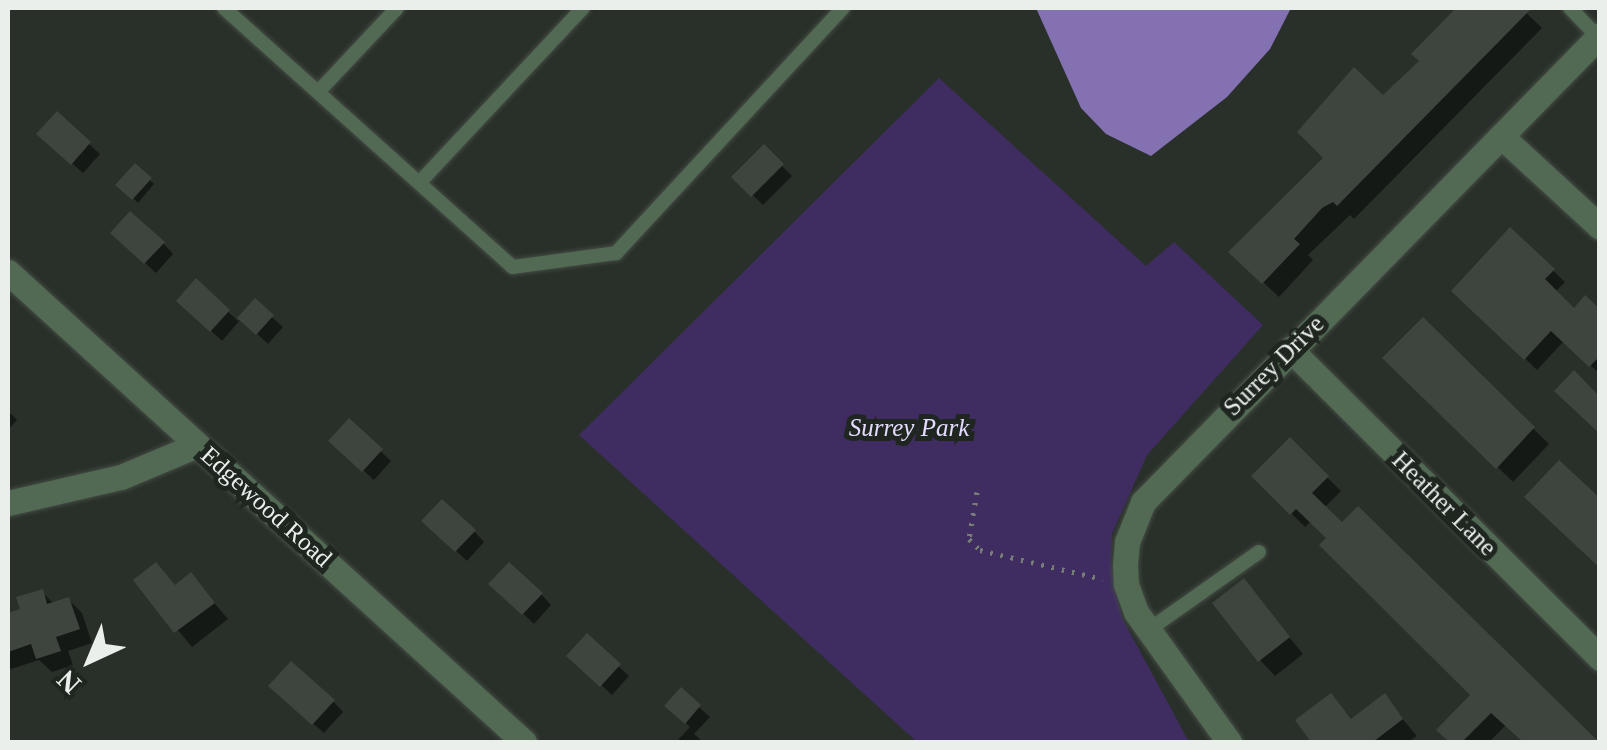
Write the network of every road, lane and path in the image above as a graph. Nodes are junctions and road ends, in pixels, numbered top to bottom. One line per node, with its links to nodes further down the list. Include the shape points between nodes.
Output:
1 (224, 8): 7 (lane)
2 (396, 8): 7 (lane)
3 (582, 8): 9 (lane)
4 (843, 8): 9 (lane, via 616,254 513,267)
5 (1570, 8): 6 (lane)
6 (1599, 36): 8 (street, Surrey Drive)
7 (320, 90): 9 (lane)
8 (1501, 136): 10 (street); 12 (street, Surrey Drive)
9 (420, 182)
10 (1600, 227)
11 (8, 272): 13 (street, Edgewood Road)
12 (1290, 350): 17 (street, Surrey Drive, via 1143,502 1127,542); 19 (street, Heather Lane)
13 (197, 445): 15 (street, via 121,477); 20 (street, Edgewood Road)
14 (978, 492): 17 (path, via 970,539 980,550)
15 (8, 503)
16 (1259, 552): 18 (lane)
17 (1126, 584): 18 (street, Surrey Drive)
18 (1147, 631): 21 (street, Surrey Drive)
19 (1600, 658)
20 (524, 742)
21 (1228, 742)

